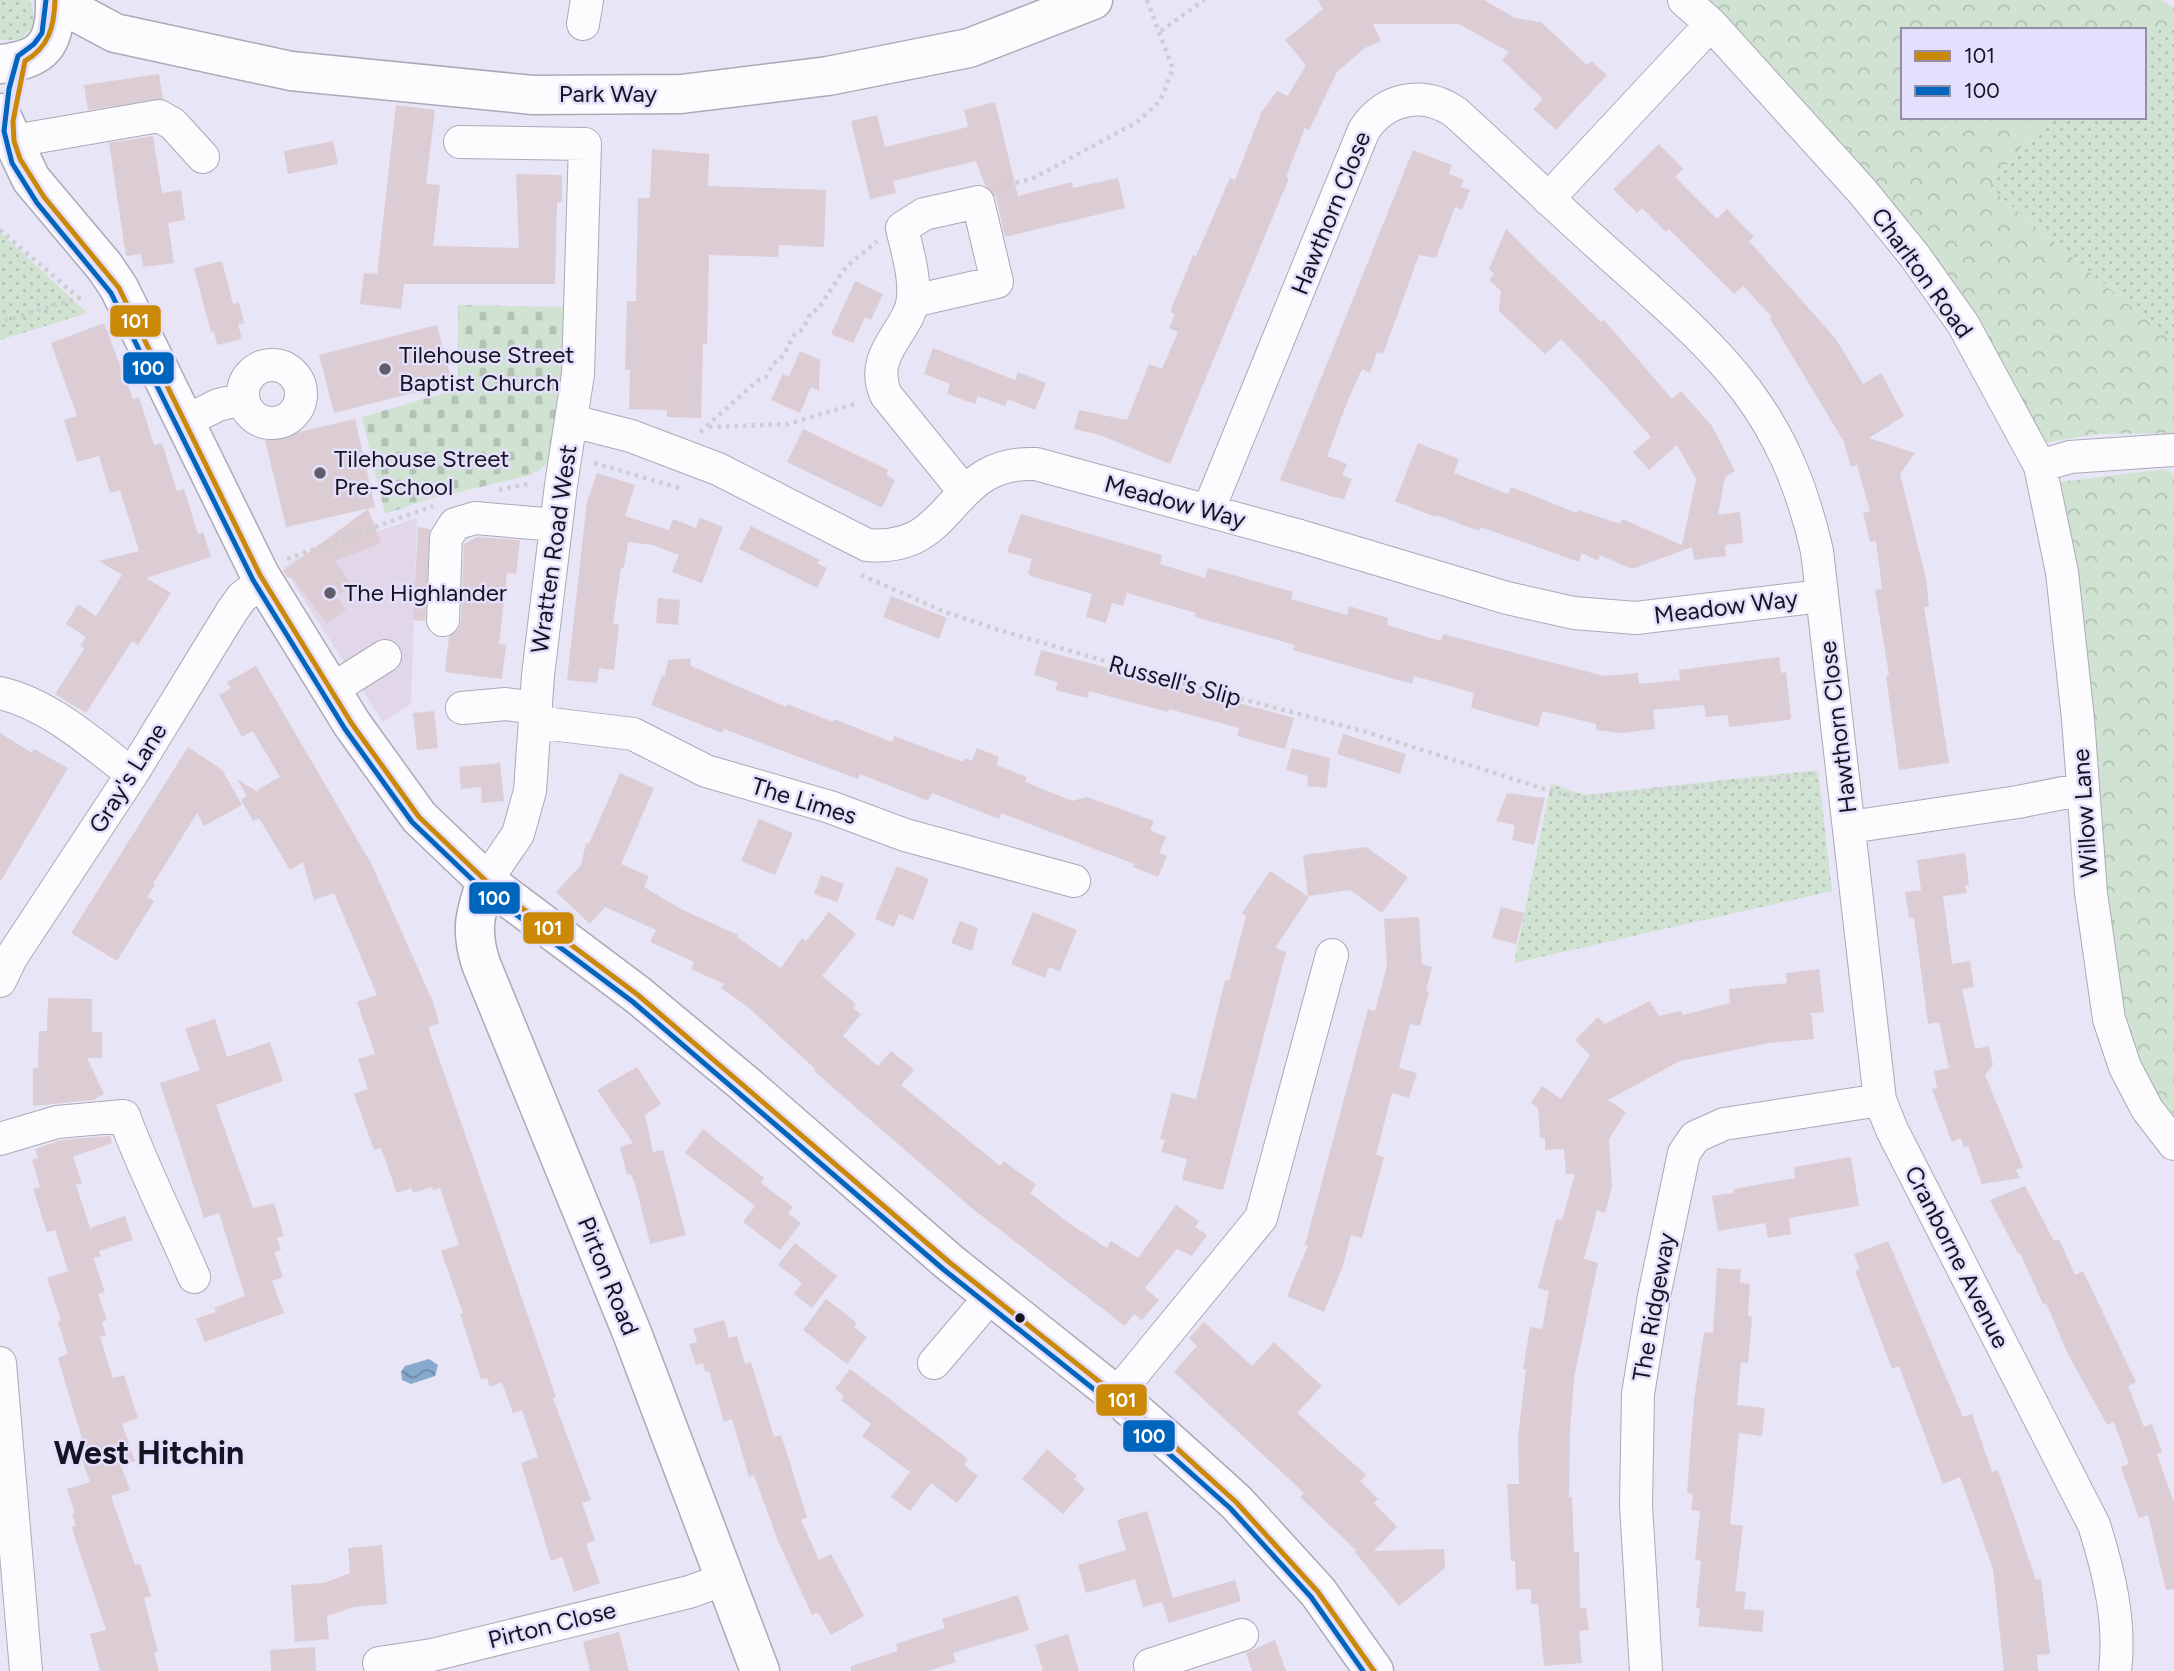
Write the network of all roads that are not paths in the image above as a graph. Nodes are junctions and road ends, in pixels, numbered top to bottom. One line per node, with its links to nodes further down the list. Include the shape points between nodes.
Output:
1 (1093, 0): 5 (main road, Park Way, via 969,48 828,76 681,94 533,95 291,71)
2 (1684, 0): 4 (street, Charlton Road)
3 (55, 1): 5 (main road, Park Way); 6 (main road, via 52,35)
4 (1711, 23): 10 (street); 16 (street, Charlton Road, via 1914,256 1963,324)
5 (115, 33): 6 (main road, Park Way)
6 (23, 58): 7 (main road)
7 (7, 127): 9 (street, via 159,116 173,124); 13 (main road, via 20,160 42,195 119,288)
8 (460, 142): 14 (street, Wratten Road West, via 585,144 578,374)
9 (203, 157)
10 (1548, 199): 18 (street, Hawthorn Close, via 1444,104 1409,100 1377,113 1364,130); 21 (street, Hawthorn Close, via 1689,325 1738,376 1761,408 1782,445 1809,516)
11 (926, 298): 11 (street, via 996,282 978,202 911,222); 17 (street, via 882,364 881,384)
12 (242, 399): 13 (street)
13 (186, 421): 20 (main road)
14 (572, 421): 17 (street, Meadow Way, via 631,436 718,469 867,545 893,545 917,538 943,517); 19 (street, Wratten Road West)
15 (2174, 450): 16 (street, via 2070,457)
16 (2040, 466): 29 (street, Willow Lane, via 2062,572)
17 (963, 490): 18 (street, Meadow Way, via 998,469 1036,464)
18 (1208, 511): 21 (street, Meadow Way, via 1507,598 1574,613 1636,618)
19 (556, 525): 22 (street, via 475,518 455,524 446,538); 27 (street, Wratten Road West)
20 (262, 578): 24 (main road); 28 (street, Gray's Lane, via 232,611)
21 (1822, 596): 30 (street, Hawthorn Close)
22 (443, 620)
23 (385, 656): 24 (street)
24 (331, 690): 31 (main road, via 419,817)
25 (0, 693): 28 (street, via 30,703)
26 (462, 708): 27 (street, The Limes, via 506,704)
27 (536, 715): 31 (street, Wratten Road West, via 528,805 518,834); 32 (street, The Limes, via 633,734 706,771 830,807 905,835)
28 (132, 774): 34 (street, Gray's Lane)
29 (2083, 789): 30 (street, Hawthorn Close); 37 (street, Willow Lane, via 2091,893 2109,1019 2125,1068 2147,1109)
30 (1850, 827): 35 (street, Cranborne Avenue)
31 (486, 881): 39 (main road, via 659,1013); 43 (main road, Pirton Road, via 474,919 481,964 632,1333)
32 (1074, 881)
33 (1332, 956): 42 (street, via 1261,1218)
34 (0, 981)
35 (1880, 1100): 50 (street, The Ridgeway, via 1724,1124 1695,1137 1684,1153 1638,1394 1636,1505); 51 (street, Cranborne Avenue, via 2094,1525 2111,1588)
36 (0, 1139): 38 (street, via 57,1122 124,1116)
37 (2174, 1144)
38 (194, 1277)
39 (990, 1296): 41 (street); 42 (main road)
40 (0, 1363): 47 (street)
41 (934, 1363)
42 (1116, 1395): 49 (main road, via 1236,1502 1318,1592)
43 (723, 1580): 45 (street, Pirton Close, via 444,1652); 48 (main road, Pirton Road)
44 (1242, 1635): 46 (street)
45 (379, 1663)
46 (1151, 1668)
47 (26, 1671)
48 (760, 1671)
49 (1374, 1671)
50 (1646, 1671)
51 (2115, 1671)

